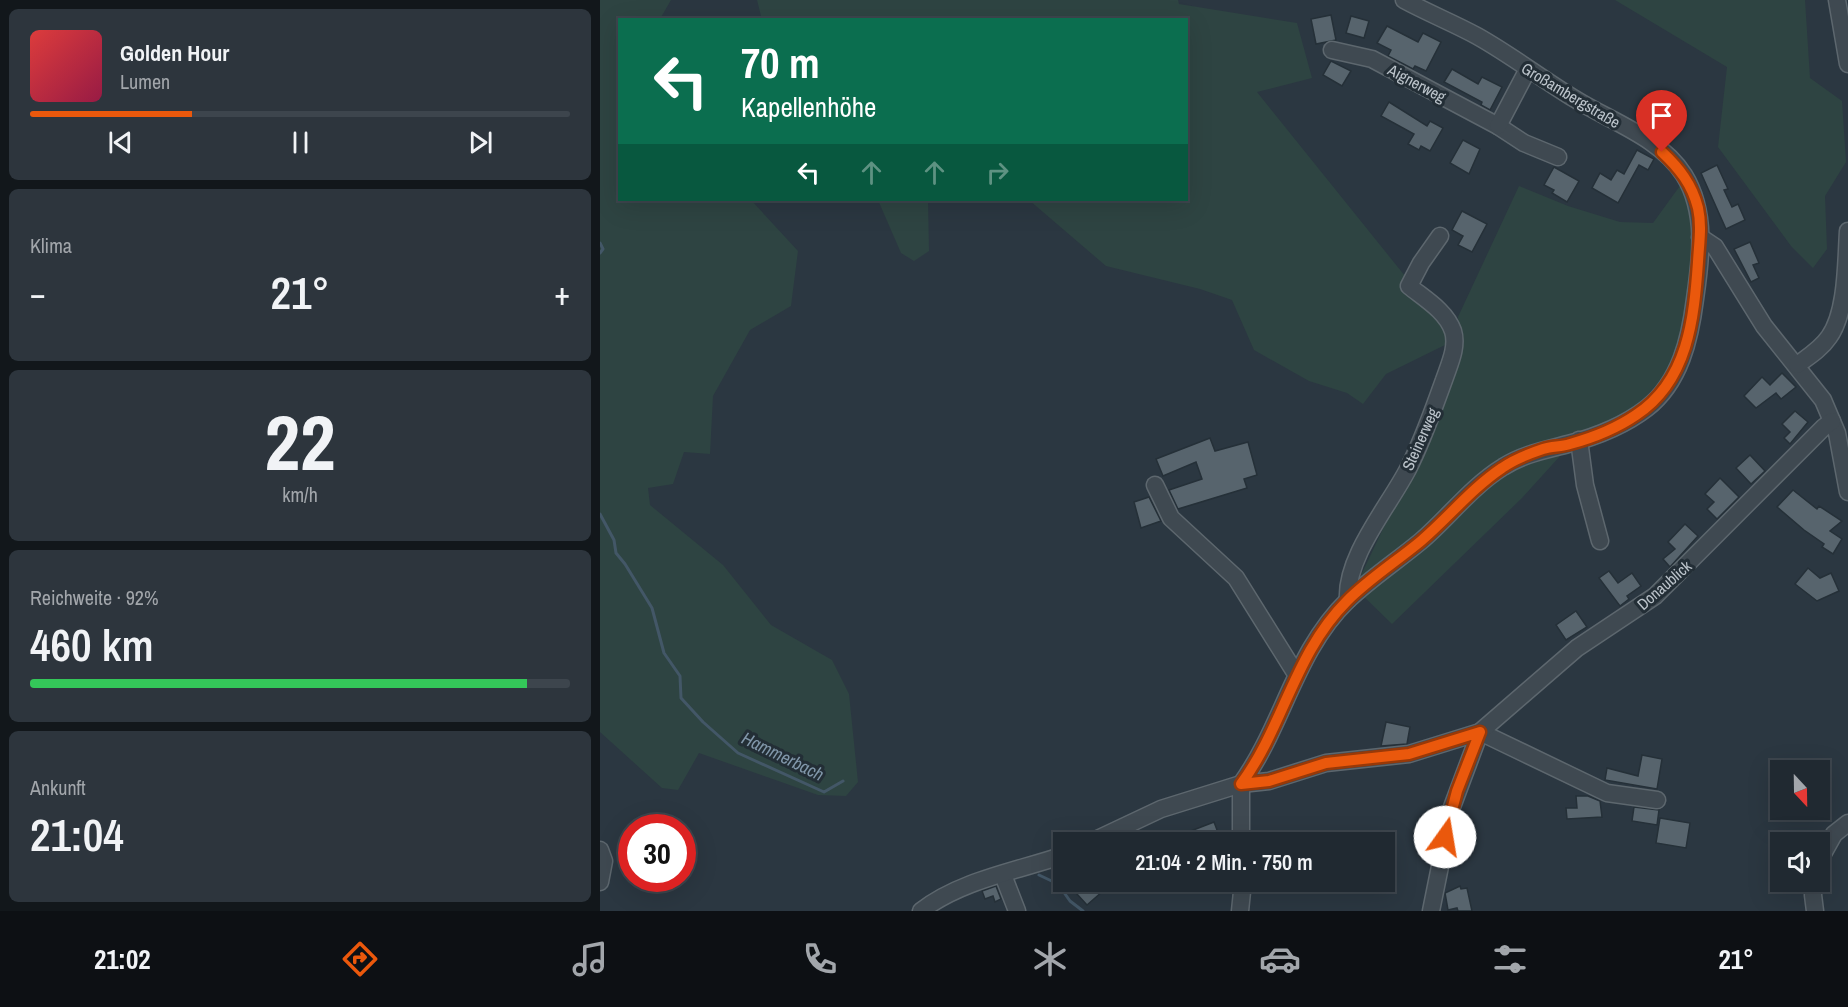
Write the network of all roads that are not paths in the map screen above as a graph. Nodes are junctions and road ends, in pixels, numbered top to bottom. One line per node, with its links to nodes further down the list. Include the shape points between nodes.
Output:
1 (1404, 0): 5 (street, Großambergstraße, via 1476,36)
2 (1837, 0): 4 (street)
3 (1332, 50): 6 (street, Aignerweg, via 1372,59)
4 (1848, 64)
5 (1528, 69): 6 (street); 10 (street, Großambergstraße, via 1641,137 1678,167 1697,205)
6 (1498, 126): 7 (street, Aignerweg, via 1524,143)
7 (1558, 157)
8 (1848, 231): 11 (street, via 1836,325 1828,340)
9 (1440, 236): 17 (street, Steinerweg, via 1409,286 1447,319 1454,334 1453,351 1417,449 1356,562 1347,590)
10 (1700, 237): 11 (street, via 1714,247 1764,326); 13 (street, Großambergstraße, via 1689,334 1674,374 1650,406 1603,432)
11 (1797, 366): 12 (street, via 1823,400)
12 (1832, 421): 15 (street); 19 (street, Donaublick, via 1655,596 1578,648)
13 (1579, 440): 16 (street, via 1585,485); 17 (street, Großambergstraße, via 1542,449 1503,467)
14 (1155, 485): 18 (street, via 1171,518 1236,578)
15 (1848, 492)
16 (1600, 541)
17 (1348, 600): 18 (street, Großambergstraße, via 1317,636)
18 (1296, 674): 20 (street, Großambergstraße, via 1269,736)
19 (1480, 732): 20 (street, via 1409,754 1326,763 1269,781); 21 (street, via 1607,793); 35 (street, via 1452,807)
20 (1241, 784): 23 (street, via 1161,809); 24 (street)
21 (1658, 800)
22 (1848, 823): 25 (street)
23 (1112, 832)
24 (1241, 832)
25 (1830, 841)
26 (600, 850): 29 (street, via 604,861)
27 (1053, 859): 28 (street)
28 (1003, 875): 32 (street, via 946,895); 33 (street)
29 (600, 882)
30 (1242, 892): 34 (street)
31 (1813, 892): 36 (street)
32 (921, 911)
33 (1017, 911)
34 (1240, 911)
35 (1431, 911)
36 (1815, 911)

